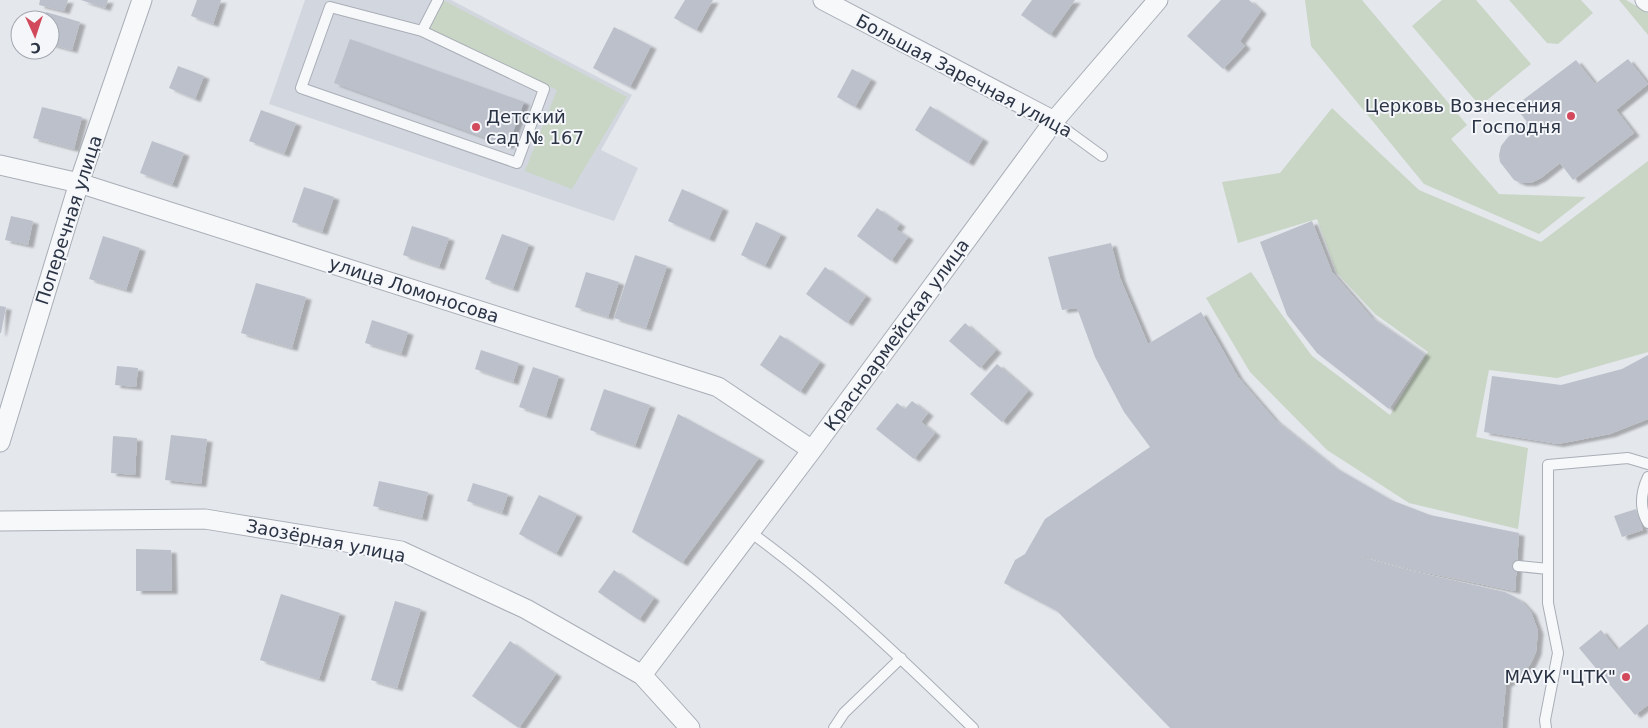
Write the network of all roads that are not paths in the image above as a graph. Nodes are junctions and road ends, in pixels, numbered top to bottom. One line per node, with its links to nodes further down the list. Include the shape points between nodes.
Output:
1 (142, 0): 9 (street, Поперечная улица)
2 (438, 0): 5 (lane)
3 (823, 0): 6 (street, Большая Заречная улица)
4 (1158, 0): 6 (street, Красноармейская улица)
5 (422, 31): 5 (lane, via 330,7 301,88 517,163 544,89)
6 (1054, 121): 7 (lane, Большая Заречная улица); 11 (street, Красноармейская улица)
7 (1102, 156)
8 (0, 166): 9 (street, улица Ломоносова)
9 (79, 183): 10 (street, Поперечная улица); 11 (street, улица Ломоносова, via 718,387)
10 (0, 442)
11 (812, 450): 16 (street, Красноармейская улица)
12 (1648, 464): 18 (lane, via 1628,458 1548,466)
13 (1648, 477): 15 (lane, via 1642,491 1642,506)
14 (0, 521): 20 (street, Заозёрная улица, via 205,519 401,552 526,610)
15 (1648, 522)
16 (750, 532): 19 (lane, via 787,559); 20 (street, Красноармейская улица)
17 (1518, 566): 18 (lane)
18 (1548, 569): 24 (lane, via 1548,603 1558,654)
19 (901, 658): 22 (lane); 23 (lane)
20 (642, 675): 21 (street, Заозёрная улица)
21 (690, 728)
22 (834, 728)
23 (973, 728)
24 (1546, 728)

